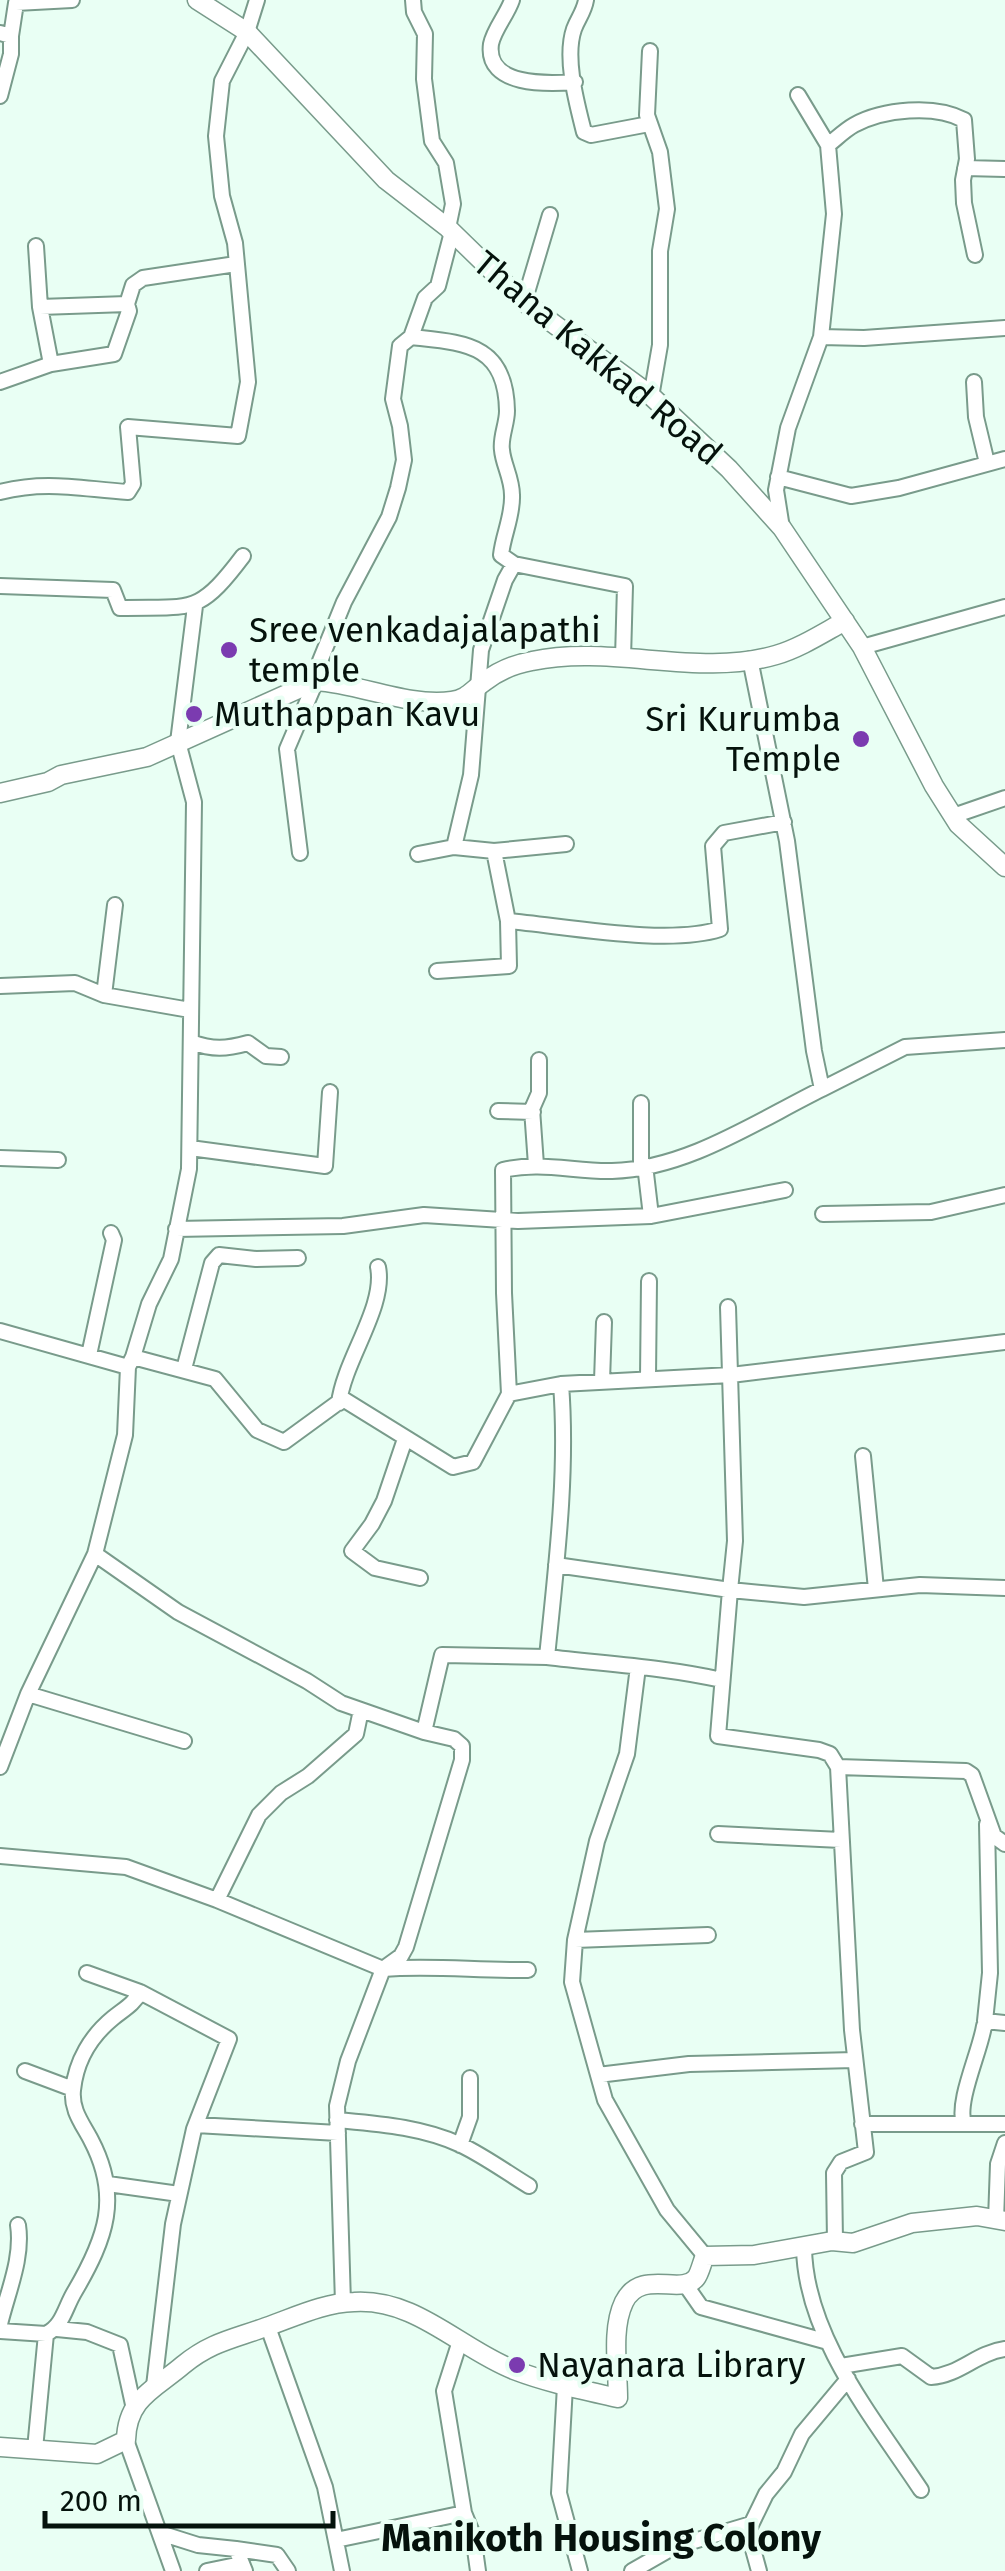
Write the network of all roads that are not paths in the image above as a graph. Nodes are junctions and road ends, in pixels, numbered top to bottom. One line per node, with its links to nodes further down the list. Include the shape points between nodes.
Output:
1 (72, 0): 8 (street, via 16,3)
2 (197, 0): 7 (main road, Thana Kakkad Road)
3 (258, 0): 7 (street)
4 (413, 0): 18 (street, via 425,34 432,140 446,163 453,204)
5 (512, 0): 10 (street, via 492,44 493,62 520,79)
6 (586, 0): 10 (street, via 573,37)
7 (246, 32): 18 (main road, Thana Kakkad Road, via 386,180); 21 (street, via 222,81 216,136)
8 (6, 35): 12 (street, via 11,54)
9 (650, 51): 13 (street)
10 (575, 82): 13 (street, via 586,134)
11 (798, 95): 14 (street)
12 (0, 96)
13 (649, 124): 31 (street, via 667,209)
14 (828, 144): 15 (street, via 855,124 899,112 950,113 964,120); 27 (street, via 834,214)
15 (965, 168): 16 (street); 20 (street)
16 (1005, 168)
17 (550, 216): 22 (street)
18 (450, 230): 22 (main road, Thana Kakkad Road); 26 (street, via 438,286 425,298)
19 (36, 246): 24 (street)
20 (975, 255)
21 (236, 264): 23 (street, via 144,278); 35 (street, via 248,382 238,436 128,428 128,492 61,484)
22 (520, 298): 31 (main road, Thana Kakkad Road)
23 (127, 304): 24 (street); 28 (street, via 114,354)
24 (40, 307): 28 (street)
25 (1005, 328): 27 (street)
26 (411, 337): 38 (street, via 472,345 499,375 507,397 502,449 512,495 500,555); 46 (street, via 400,346 393,399 404,460 398,488 344,602)
27 (821, 337): 34 (street, via 788,428)
28 (51, 364): 29 (street)
29 (0, 382)
30 (974, 382): 33 (street)
31 (651, 397): 36 (main road, Thana Kakkad Road)
32 (1005, 458): 33 (street)
33 (987, 462): 34 (street, via 852,496)
34 (778, 478): 36 (street)
35 (0, 492)
36 (782, 528): 42 (main road, Thana Kakkad Road)
37 (243, 556): 40 (street)
38 (514, 564): 44 (street, via 624,586); 47 (street, via 481,650)
39 (0, 586): 40 (street, via 114,590 120,608)
40 (195, 606): 48 (street)
41 (1005, 607): 43 (street)
42 (845, 622): 43 (main road, Thana Kakkad Road); 45 (main road, via 794,649)
43 (862, 647): 51 (main road, Thana Kakkad Road)
44 (623, 658): 45 (main road); 47 (main road, via 536,660 508,667)
45 (750, 659): 52 (street)
46 (316, 681): 47 (main road, via 420,700 451,701); 48 (main road); 56 (street, via 287,749)
47 (478, 687): 54 (street, via 471,775)
48 (178, 742): 49 (main road, via 147,758); 64 (street, via 194,802)
49 (0, 793)
50 (1005, 798): 51 (street)
51 (953, 816): 58 (main road, Thana Kakkad Road)
52 (784, 822): 60 (street, via 724,834 713,846 720,929 641,933); 69 (street)
53 (566, 844): 55 (street)
54 (454, 848): 55 (street); 57 (street)
55 (494, 851): 60 (street)
56 (300, 853)
57 (418, 854)
58 (1005, 867)
59 (116, 905): 63 (street)
60 (508, 921): 61 (street, via 509,966)
61 (437, 970)
62 (0, 986): 63 (street, via 75,983)
63 (104, 995): 64 (street)
64 (190, 1010): 66 (street)
65 (1005, 1040): 69 (street, via 905,1046)
66 (191, 1042): 67 (street, via 226,1050 248,1043 266,1056); 74 (street)
67 (282, 1057)
68 (539, 1060): 73 (street)
69 (822, 1089): 78 (street, via 680,1159)
70 (330, 1092): 74 (street, via 325,1166)
71 (641, 1103): 78 (street)
72 (498, 1111): 73 (street)
73 (532, 1112): 77 (street)
74 (190, 1148): 84 (street)
75 (0, 1158): 76 (street)
76 (58, 1160)
77 (536, 1165): 78 (street, via 612,1171); 83 (street, via 504,1170)
78 (643, 1165): 82 (street)
79 (785, 1190): 82 (street)
80 (1005, 1195): 81 (street, via 932,1212)
81 (823, 1214)
82 (651, 1216): 83 (street)
83 (504, 1220): 84 (street, via 424,1216 356,1226); 100 (street)
84 (176, 1229): 94 (street)
85 (111, 1233): 93 (street)
86 (298, 1258): 95 (street, via 219,1255)
87 (378, 1267): 101 (street, via 372,1311)
88 (649, 1280): 97 (street)
89 (728, 1308): 96 (street)
90 (604, 1322): 98 (street)
91 (0, 1330): 93 (street)
92 (1005, 1342): 96 (street)
93 (89, 1354): 94 (street)
94 (131, 1362): 95 (street); 104 (street, via 126,1435)
95 (184, 1369): 101 (street, via 215,1379 256,1430 284,1442)
96 (730, 1375): 97 (street); 109 (street)
97 (648, 1377): 98 (street)
98 (602, 1380): 99 (street)
99 (562, 1384): 100 (street); 105 (street)
100 (510, 1394): 102 (street, via 474,1462 454,1466)
101 (339, 1403): 102 (street, via 343,1399)
102 (404, 1438): 106 (street, via 384,1502 352,1551 375,1568)
103 (863, 1456): 108 (street)
104 (95, 1554): 113 (street); 114 (street, via 178,1612)
105 (556, 1565): 109 (street); 110 (street)
106 (420, 1578)
107 (1005, 1588): 108 (street)
108 (876, 1589): 109 (street, via 804,1597)
109 (730, 1590): 112 (street)
110 (547, 1656): 111 (street); 115 (street, via 442,1654)
111 (638, 1668): 112 (street); 126 (street, via 626,1754)
112 (722, 1680): 117 (street, via 718,1736 819,1750)
113 (28, 1694): 116 (street); 118 (street)
114 (361, 1710): 115 (street); 124 (street, via 356,1734 259,1815)
115 (424, 1732): 127 (street, via 454,1739 462,1760 406,1947)
116 (184, 1741)
117 (838, 1766): 119 (street, via 966,1771); 121 (street)
118 (0, 1768)
119 (986, 1814): 122 (street, via 994,1836); 131 (street, via 986,2021)
120 (718, 1834): 121 (street)
121 (842, 1840): 132 (street)
122 (1005, 1844)
123 (0, 1856): 124 (street, via 126,1867)
124 (217, 1900): 127 (street)
125 (708, 1935): 126 (street)
126 (574, 1940): 134 (street, via 572,1982)
127 (383, 1969): 128 (street); 141 (street, via 348,2061)
128 (528, 1970)
129 (87, 1973): 130 (street)
130 (140, 1992): 136 (street, via 90,2041); 137 (street, via 229,2039)
131 (997, 2022): 139 (street, via 984,2026)
132 (855, 2060): 134 (street, via 689,2064); 138 (street)
133 (24, 2072): 136 (street)
134 (598, 2075): 151 (street, via 605,2100 667,2210)
135 (470, 2078): 143 (street, via 470,2117)
136 (73, 2088): 144 (street, via 74,2108)
137 (196, 2124): 141 (street); 146 (street)
138 (862, 2124): 139 (street); 149 (street, via 866,2152 841,2162 834,2173)
139 (964, 2124): 140 (street)
140 (1005, 2124)
141 (337, 2127): 143 (street, via 395,2126); 153 (street)
142 (1005, 2143): 147 (street, via 998,2164)
143 (460, 2145): 145 (street)
144 (108, 2184): 146 (street); 156 (street, via 102,2232 88,2269)
145 (528, 2186)
146 (179, 2194): 161 (street)
147 (1001, 2220): 149 (main road, via 912,2223 853,2243)
148 (18, 2226): 155 (street, via 21,2255)
149 (835, 2242): 150 (main road)
150 (804, 2246): 151 (main road); 158 (street)
151 (705, 2256): 152 (main road, via 696,2278)
152 (685, 2284): 158 (street, via 701,2306); 162 (main road, via 652,2283 626,2298 618,2329 618,2398)
153 (343, 2303): 154 (main road); 157 (main road, via 414,2312)
154 (268, 2326): 161 (main road, via 201,2349); 171 (street, via 325,2486)
155 (0, 2327): 156 (street)
156 (51, 2331): 163 (street, via 87,2332 120,2345); 166 (street)
157 (460, 2341): 162 (main road, via 514,2370); 168 (street, via 444,2391)
158 (828, 2342): 160 (street)
159 (1005, 2349): 160 (street, via 946,2376 931,2377 902,2356)
160 (844, 2373): 167 (street); 169 (street)
161 (154, 2386): 163 (main road)
162 (564, 2386): 179 (street, via 559,2493)
163 (134, 2408): 164 (main road, via 126,2418)
164 (126, 2440): 166 (main road, via 97,2454); 170 (street)
165 (0, 2447): 166 (main road)
166 (35, 2448)
167 (922, 2490)
168 (464, 2513): 171 (street); 178 (street)
169 (751, 2524): 180 (street, via 674,2547); 181 (street)
170 (160, 2533): 172 (street); 174 (street)
171 (336, 2540): 177 (street)
172 (236, 2549): 173 (street); 176 (street, via 277,2555)
173 (243, 2568): 175 (street)
174 (173, 2571)
175 (207, 2571)
176 (288, 2571)
177 (342, 2571)
178 (478, 2571)
179 (580, 2571)
180 (632, 2571)
181 (759, 2571)

